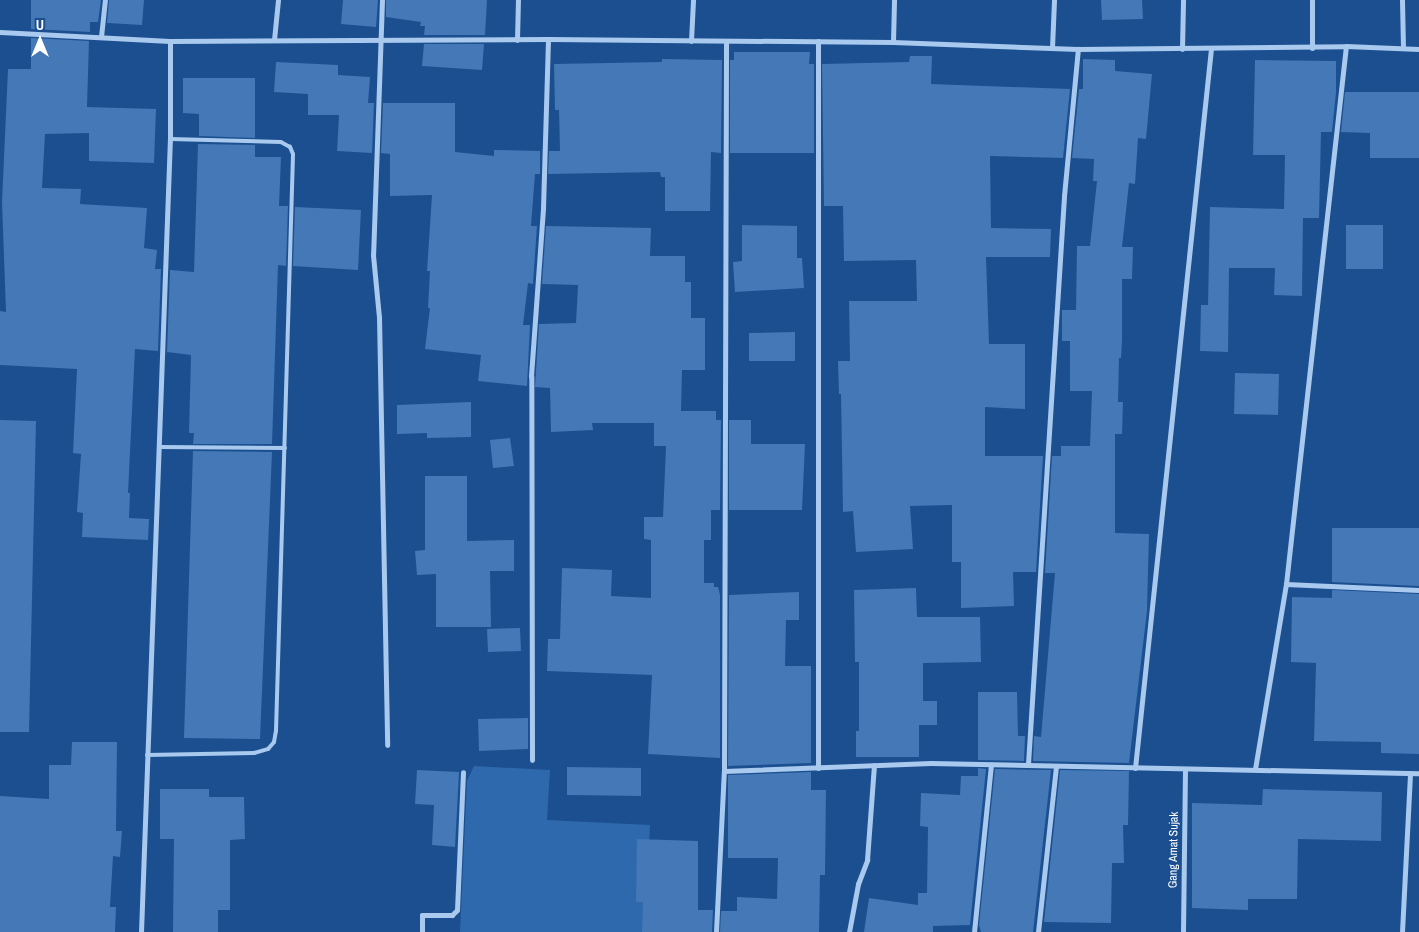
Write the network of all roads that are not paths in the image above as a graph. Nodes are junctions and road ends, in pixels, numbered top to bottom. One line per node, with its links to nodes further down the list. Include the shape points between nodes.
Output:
1 (105, 0): 12 (street)
2 (278, 0): 15 (street)
3 (382, 0): 13 (street)
4 (518, 0): 16 (street)
5 (693, 0): 18 (street)
6 (894, 0): 21 (street)
7 (1054, 0): 23 (street)
8 (1183, 0): 27 (street)
9 (1312, 0): 24 (street)
10 (1402, 0): 25 (street)
11 (0, 32): 12 (street)
12 (101, 37): 17 (street)
13 (381, 39): 15 (street); 16 (street); 35 (street, via 373,255 379,317)
14 (548, 39): 16 (street); 18 (street); 37 (street, via 543,208 531,376)
15 (274, 40): 17 (street)
16 (517, 40)
17 (170, 41): 30 (street)
18 (691, 41): 20 (street)
19 (818, 41): 20 (street); 21 (street); 42 (street)
20 (726, 42): 46 (street)
21 (893, 42): 23 (street)
22 (1346, 46): 24 (street); 25 (street); 33 (street)
23 (1052, 48): 26 (street)
24 (1312, 48): 28 (street)
25 (1403, 48): 29 (street)
26 (1078, 49): 27 (street); 38 (street, via 1064,196)
27 (1182, 49): 28 (street)
28 (1211, 49): 43 (street)
29 (1419, 49)
30 (170, 139): 31 (street); 32 (lane, via 282,142 290,147 293,154)
31 (160, 447): 32 (lane); 36 (street)
32 (285, 448): 36 (lane, via 274,742 268,749 254,753)
33 (1286, 584): 34 (street); 45 (street)
34 (1419, 590)
35 (387, 745)
36 (146, 754): 50 (street)
37 (532, 760)
38 (1028, 764): 39 (street); 41 (street)
39 (991, 765): 40 (street); 54 (street)
40 (874, 766): 42 (street); 53 (street, via 867,860 858,884)
41 (1056, 766): 43 (street); 55 (street)
42 (818, 768): 46 (street)
43 (1134, 768): 44 (street)
44 (1185, 769): 45 (street); 56 (street, Gang Amat Sujak)
45 (1255, 769): 48 (street)
46 (724, 771): 52 (street)
47 (463, 772): 51 (street, via 458,910 452,915 422,915)
48 (1410, 773): 49 (street); 57 (street)
49 (1419, 773)
50 (141, 932)
51 (422, 932)
52 (716, 932)
53 (849, 932)
54 (974, 932)
55 (1038, 932)
56 (1183, 932)
57 (1402, 932)

